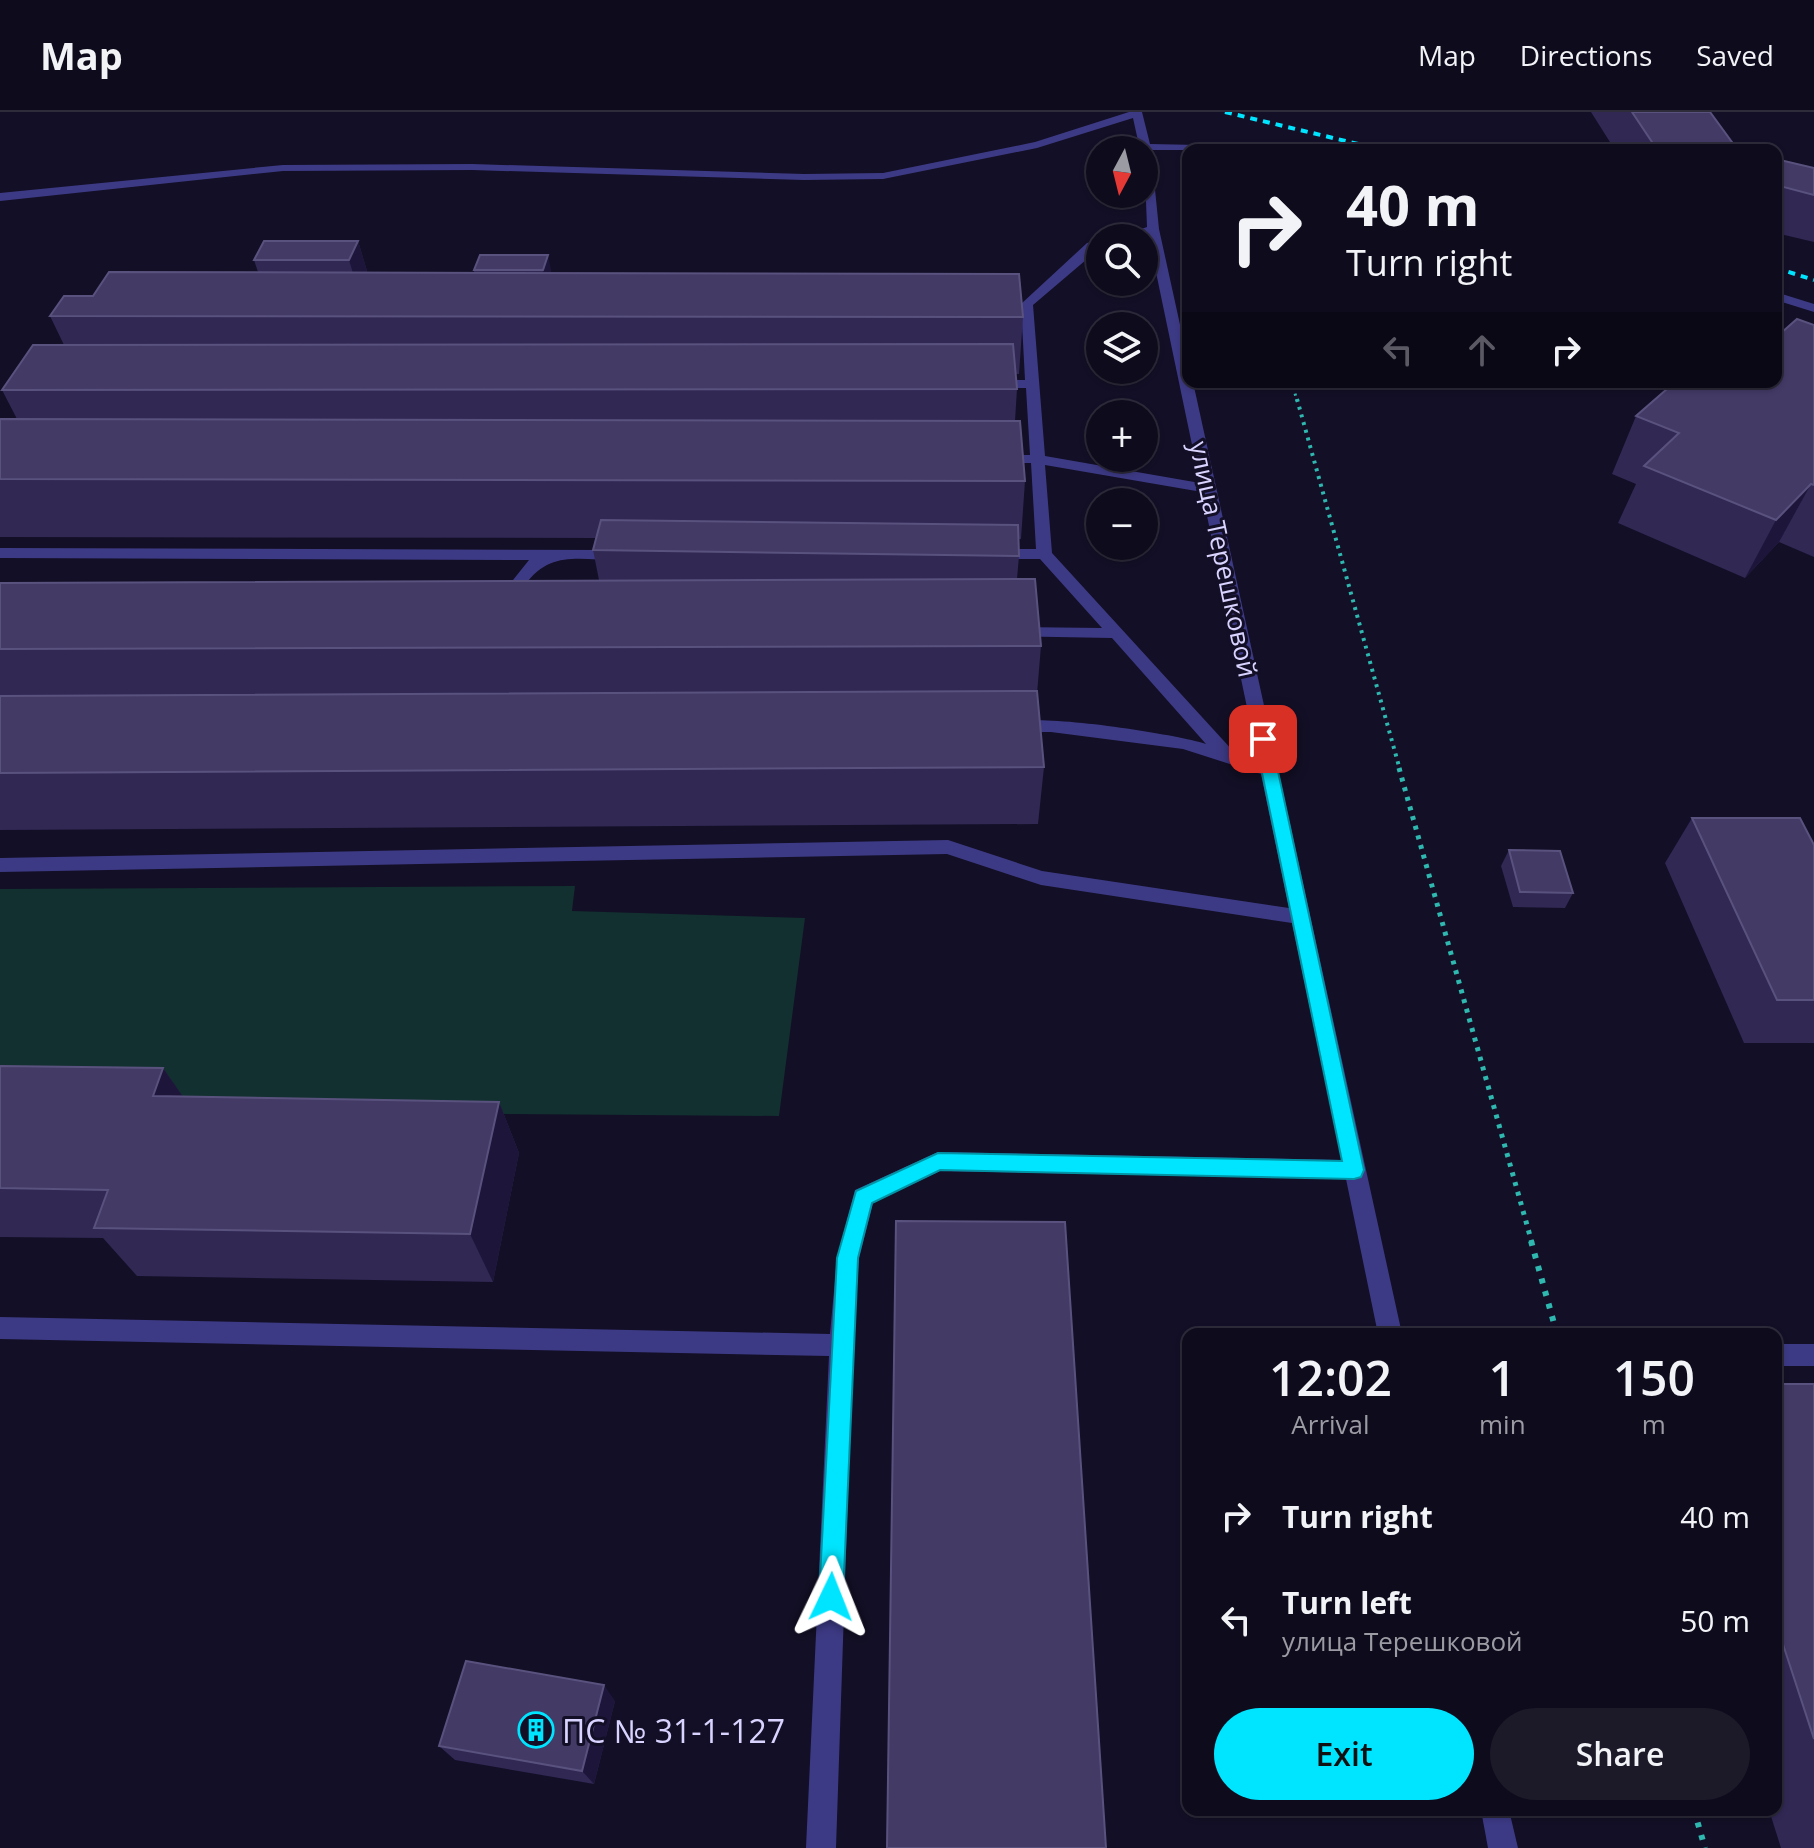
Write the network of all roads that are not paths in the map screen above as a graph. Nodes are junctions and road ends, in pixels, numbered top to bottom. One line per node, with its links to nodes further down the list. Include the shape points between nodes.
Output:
1 (1137, 112): 2 (street, улица Терешковой); 5 (street, via 1037,145 883,176 283,168)
2 (1142, 136)
3 (1158, 147): 4 (street)
4 (1182, 148)
5 (0, 197)
6 (1086, 251): 11 (street, via 1027,304)
7 (1158, 253): 12 (street, улица Терешковой)
8 (1782, 298): 9 (street)
9 (1814, 308)
10 (1012, 315): 11 (street)
11 (1028, 315): 14 (street)
12 (1182, 366)
13 (985, 384): 14 (street)
14 (1033, 384): 17 (street)
15 (1187, 388): 18 (street, улица Терешковой)
16 (990, 459): 17 (street)
17 (1037, 459): 18 (street); 21 (street)
18 (1208, 489): 29 (street, улица Терешковой)
19 (0, 553): 22 (street)
20 (980, 554): 21 (street)
21 (1044, 554): 26 (street)
22 (554, 555): 23 (street); 24 (street, via 532,564 517,585 529,608)
23 (633, 555)
24 (542, 614)
25 (990, 632): 26 (street)
26 (1116, 633): 28 (street)
27 (1003, 726): 28 (street, via 1051,726 1184,743)
28 (1227, 756): 29 (street)
29 (1270, 770): 31 (street, улица Терешковой)
30 (0, 865): 31 (street, via 948,847 1041,878)
31 (1299, 917): 32 (street, улица Терешковой)
32 (1354, 1170): 34 (street, улица Терешковой); 35 (street, via 938,1161 863,1197 848,1258)
33 (0, 1328): 35 (street)
34 (1389, 1328)
35 (841, 1345): 39 (street)
36 (1782, 1355): 37 (street)
37 (1814, 1355)
38 (1496, 1816): 40 (street)
39 (821, 1848)
40 (1503, 1848)

